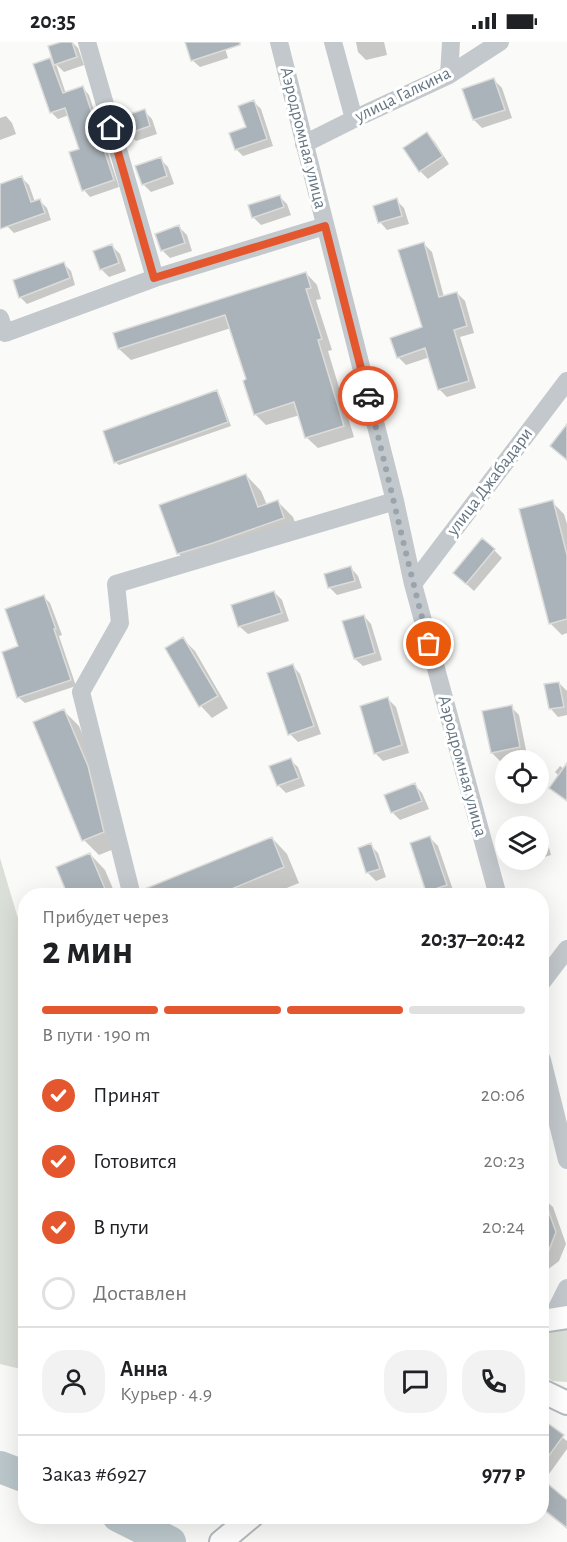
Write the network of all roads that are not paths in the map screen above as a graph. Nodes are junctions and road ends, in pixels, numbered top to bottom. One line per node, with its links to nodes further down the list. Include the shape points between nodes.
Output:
1 (87, 42): 10 (street)
2 (279, 42): 8 (street, Аэродромная улица)
3 (333, 42): 7 (street)
4 (451, 42): 6 (street)
5 (500, 42): 6 (street, улица Галкина)
6 (449, 75): 7 (street, улица Галкина)
7 (354, 118): 8 (street, улица Галкина)
8 (304, 144): 9 (street, Аэродромная улица)
9 (325, 226): 10 (street); 13 (street, Аэродромная улица)
10 (154, 278): 11 (street)
11 (2, 326)
12 (567, 381): 14 (street, улица Джабадари)
13 (395, 501): 14 (street, Аэродромная улица); 15 (street, via 116,584 120,623 81,692)
14 (413, 584): 16 (street, Аэродромная улица)
15 (130, 888)
16 (496, 888)
17 (567, 949): 18 (street)
18 (549, 973)
19 (549, 1088): 20 (street)
20 (567, 1160)
21 (567, 1288): 22 (street)
22 (550, 1320)
23 (242, 1524): 24 (main road)
24 (221, 1542)

